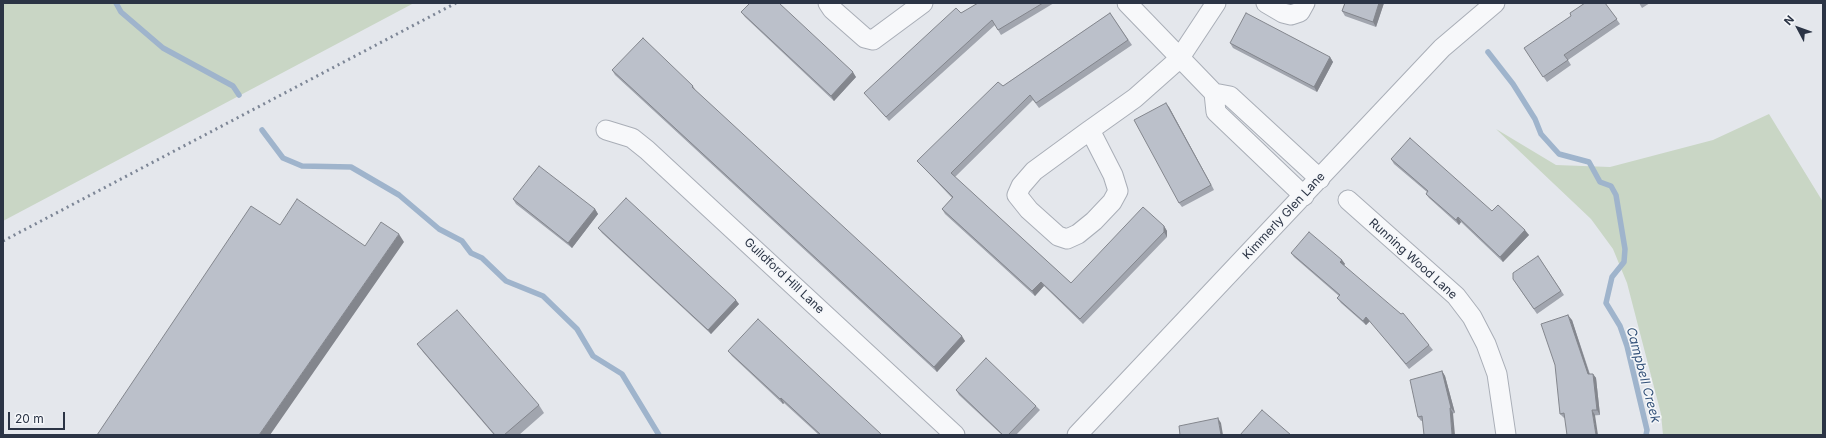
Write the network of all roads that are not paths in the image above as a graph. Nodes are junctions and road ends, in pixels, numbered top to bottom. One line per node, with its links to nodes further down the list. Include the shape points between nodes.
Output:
1 (828, 3): 2 (street, via 832,10 865,38 873,40)
2 (923, 3)
3 (1127, 3): 8 (street)
4 (1216, 3): 8 (street)
5 (1266, 3): 6 (street, via 1291,15 1300,12)
6 (1305, 3)
7 (1495, 3): 12 (street, Kimmerly Glen Lane, via 1442,48)
8 (1179, 59): 9 (street); 11 (street, via 1135,98)
9 (1214, 93): 12 (street, via 1230,96); 13 (street, via 1216,112)
10 (606, 130): 15 (street, Guildford Hill Lane, via 632,138 647,150)
11 (1090, 130): 11 (street, via 1118,191 1112,202 1094,221 1067,239 1058,236 1029,210 1017,195 1021,186 1034,172)
12 (1320, 179): 13 (street, Kimmerly Glen Lane)
13 (1304, 196): 16 (street, Kimmerly Glen Lane)
14 (1348, 200): 17 (street, Running Wood Lane, via 1456,296 1472,317 1497,374)
15 (955, 435)
16 (1077, 435)
17 (1506, 435)

